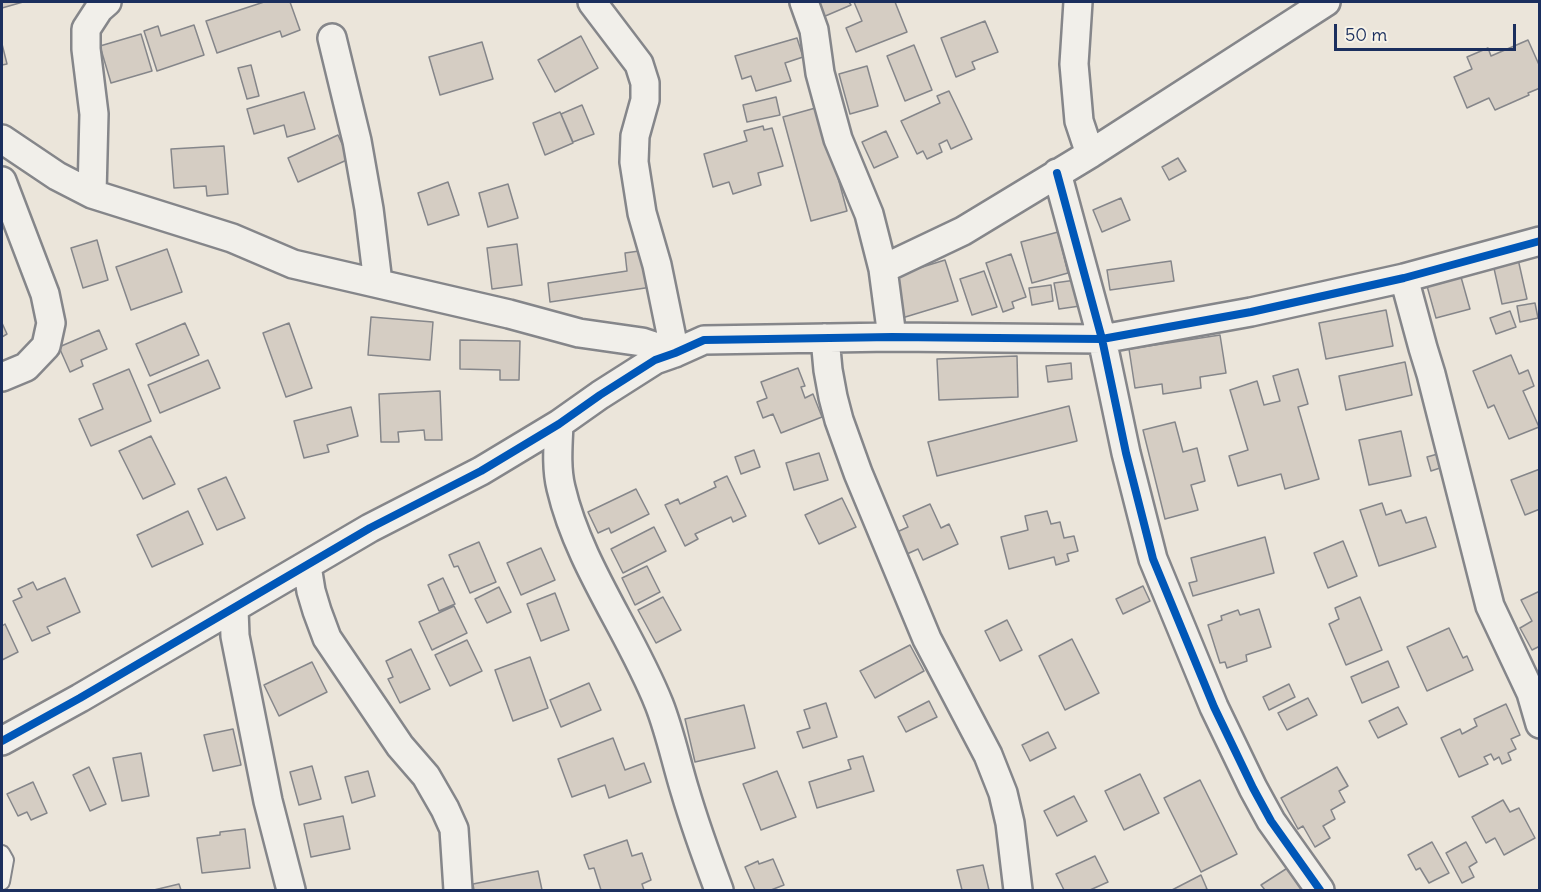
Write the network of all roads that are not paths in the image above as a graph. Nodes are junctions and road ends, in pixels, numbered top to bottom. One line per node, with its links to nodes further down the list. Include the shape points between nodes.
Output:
1 (107, 2): 11 (street, via 86,29 94,114)
2 (592, 2): 19 (street, via 639,64 645,83 634,162)
3 (804, 2): 13 (street, via 838,139 869,214)
4 (1078, 2): 8 (street, via 1074,64 1079,121)
5 (1326, 2): 8 (street)
6 (332, 38): 15 (street, via 357,141)
7 (2, 139): 11 (street)
8 (1090, 154): 9 (street)
9 (1057, 174): 13 (street, via 963,231); 18 (street)
10 (2, 181): 20 (street, via 45,294 51,323 46,346 26,368)
11 (92, 194): 15 (street, via 232,238 293,264)
12 (1539, 241): 14 (street)
13 (883, 268): 16 (street)
14 (1404, 278): 18 (street, via 1251,312); 24 (street, via 1490,606 1531,693)
15 (378, 283): 19 (street, via 579,333 642,342)
16 (892, 337): 17 (street); 18 (street)
17 (825, 338): 19 (street, via 704,340); 31 (street, via 833,397 858,473 927,639 988,755 1003,794)
18 (1102, 339): 32 (street, via 1153,559 1214,708 1253,788)
19 (675, 353): 21 (street, via 655,360)
20 (2, 377)
21 (559, 424): 22 (street); 30 (street, via 560,486 570,519 660,705)
22 (307, 566): 23 (street); 29 (street, via 316,611 327,638 400,746 426,776 445,809 454,829)
23 (234, 609): 25 (street); 28 (street, via 235,636 268,801)
24 (1539, 724)
25 (2, 741)
26 (2, 853): 27 (lane, via 6,860)
27 (2, 882)
28 (291, 891)
29 (458, 891)
30 (719, 891)
31 (1018, 891)
32 (1320, 891)

